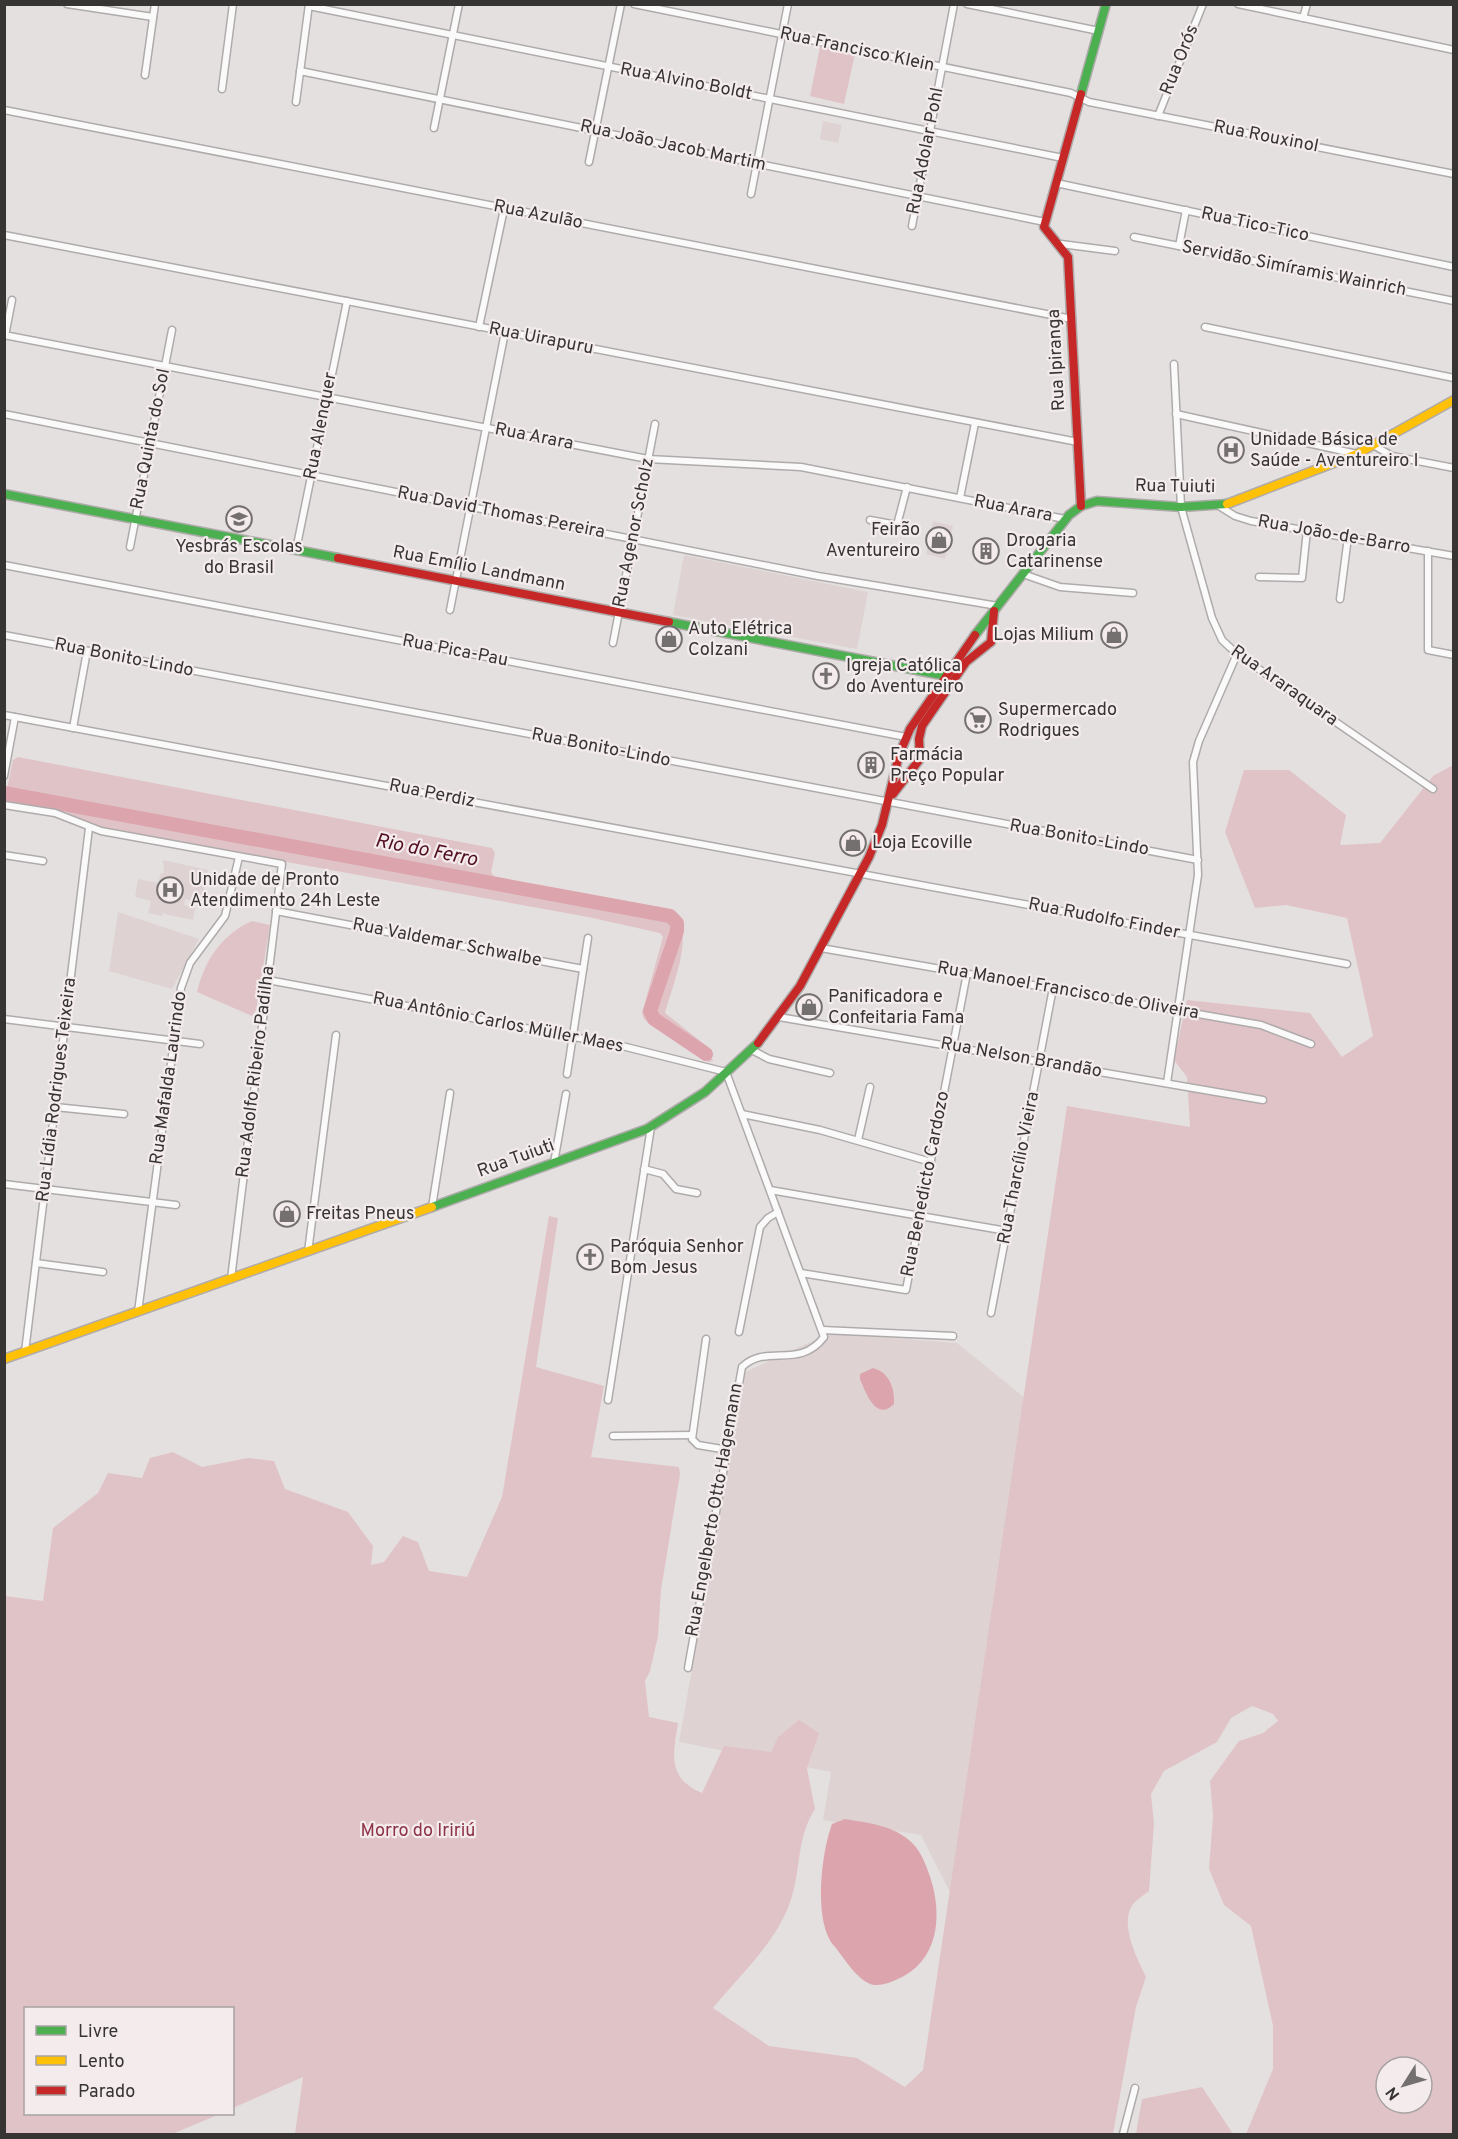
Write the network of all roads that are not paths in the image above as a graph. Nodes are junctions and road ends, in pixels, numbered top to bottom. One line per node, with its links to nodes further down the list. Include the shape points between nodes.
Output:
1 (67, 4): 15 (street)
2 (155, 4): 15 (street)
3 (233, 4): 25 (street)
4 (459, 4): 19 (street)
5 (621, 4): 21 (street)
6 (634, 4): 18 (street, Rua Francisco Klein)
7 (788, 4): 18 (street)
8 (954, 4): 22 (street, Rua Adolar Pohl)
9 (967, 4): 17 (street)
10 (1106, 4): 17 (main road)
11 (1203, 4): 31 (street, Rua Orós)
12 (1238, 4): 16 (street)
13 (1307, 4): 16 (street)
14 (309, 5): 19 (street, Rua Alvino Boldt); 23 (street)
15 (153, 17): 24 (street)
16 (1303, 18): 20 (street)
17 (1099, 31): 26 (main road)
18 (782, 34): 22 (street, Rua Francisco Klein); 28 (street)
19 (453, 35): 21 (street, Rua Alvino Boldt); 27 (street)
20 (1454, 50)
21 (608, 66): 28 (street, Rua Alvino Boldt); 33 (street)
22 (942, 67): 26 (street, Rua Francisco Klein); 34 (street, Rua Adolar Pohl)
23 (300, 71): 27 (street, Rua João Jacob Martim); 29 (street)
24 (145, 75)
25 (222, 89)
26 (1080, 97): 31 (street, Rua Rouxinol); 35 (main road)
27 (440, 98): 32 (street); 33 (street, Rua João Jacob Martim)
28 (770, 99): 34 (street, Rua Alvino Boldt); 37 (street)
29 (296, 102)
30 (4, 110): 42 (street, Rua Azulão)
31 (1158, 116): 38 (street, Rua Rouxinol)
32 (434, 128)
33 (596, 130): 36 (street); 37 (street, Rua João Jacob Martim)
34 (930, 131): 35 (street, Rua Alvino Boldt); 41 (street, Rua Adolar Pohl)
35 (1063, 158): 39 (main road)
36 (589, 162)
37 (757, 163): 40 (street); 41 (street, Rua João Jacob Martim)
38 (1454, 174)
39 (1056, 183): 43 (street, Rua Tico-Tico); 44 (main road)
40 (751, 194)
41 (918, 196): 44 (street, Rua João Jacob Martim); 45 (street, Rua Adolar Pohl)
42 (504, 209): 55 (street, Rua Azulão); 56 (street)
43 (1186, 210): 49 (street); 51 (street, Rua Tico-Tico)
44 (1045, 222): 48 (main road, Rua Ipiranga, via 1047,235)
45 (912, 226)
46 (4, 235): 53 (street, Rua Uirapuru)
47 (1134, 237): 49 (street, Servidão Simíramis Wainrich)
48 (1061, 244): 50 (street); 55 (main road, Rua Ipiranga, via 1068,256)
49 (1179, 246): 54 (street, Servidão Simíramis Wainrich)
50 (1115, 251)
51 (1454, 267)
52 (12, 300): 60 (street)
53 (347, 301): 56 (street, Rua Uirapuru); 64 (street, Rua Alenquer)
54 (1454, 301)
55 (1072, 319): 71 (main road, Rua Ipiranga)
56 (479, 327): 59 (street, Rua Uirapuru)
57 (1205, 327): 63 (street)
58 (171, 330): 62 (street, Rua Quinta do Sol)
59 (505, 332): 68 (street, Rua Uirapuru); 70 (street)
60 (5, 336): 62 (street, Rua Arara)
61 (1174, 364): 67 (street, Rua Araraquara)
62 (165, 366): 64 (street, Rua Arara); 72 (street, Rua Quinta do Sol)
63 (1454, 378)
64 (327, 397): 70 (street, Rua Arara); 77 (street, Rua Alenquer)
65 (1454, 400): 73 (main road, Rua Tuiuti)
66 (4, 414): 72 (street, Rua David Thomas Pereira)
67 (1176, 414): 74 (street); 84 (street, Rua Araraquara)
68 (975, 423): 71 (street, Rua Uirapuru); 80 (street)
69 (655, 424): 75 (street, Rua Agenor Scholz)
70 (486, 428): 75 (street, Rua Arara); 83 (street)
71 (1078, 442): 81 (main road, Rua Ipiranga)
72 (150, 443): 77 (street, Rua David Thomas Pereira); 85 (street, Rua Quinta do Sol)
73 (1375, 446): 74 (main road, Rua Tuiuti); 76 (street, via 1392,456)
74 (1357, 454): 82 (main road, Rua Tuiuti)
75 (648, 459): 78 (street, Rua Arara, via 801,466); 90 (street, Rua Agenor Scholz)
76 (1454, 468)
77 (311, 475): 83 (street, Rua David Thomas Pereira); 92 (street, Rua Alenquer)
78 (907, 487): 80 (street, Rua Arara); 87 (street, via 897,525)
79 (4, 494): 85 (main road, Rua Emílio Landmann)
80 (960, 498): 86 (street, Rua Arara)
81 (1082, 506): 84 (main road, Rua Tuiuti, via 1106,501); 86 (main road, Rua Tuiuti)
82 (1219, 506): 84 (main road, Rua Tuiuti); 88 (street, Rua João-de-Barro, via 1243,519)
83 (471, 507): 90 (street, Rua David Thomas Pereira); 98 (street)
84 (1181, 507): 109 (street, Rua Araraquara, via 1212,618 1222,639)
85 (135, 519): 91 (street, Rua Quinta do Sol); 92 (main road, Rua Emílio Landmann)
86 (1065, 519): 96 (main road, Rua Tuiuti)
87 (870, 520)
88 (1307, 530): 89 (street, Rua João-de-Barro); 97 (street, via 1302,578)
89 (1348, 537): 93 (street, Rua João-de-Barro); 100 (street)
90 (633, 539): 101 (street, Rua David Thomas Pereira); 103 (street, Rua Agenor Scholz)
91 (130, 547)
92 (296, 550): 98 (main road, Rua Emílio Landmann)
93 (1428, 551): 94 (street, Rua João-de-Barro); 110 (street, via 1428,650)
94 (1454, 556)
95 (4, 565): 115 (street, Rua Pica-Pau)
96 (1023, 574): 99 (street, via 1060,587); 101 (main road, Rua Tuiuti)
97 (1259, 577)
98 (456, 581): 102 (street); 103 (main road, Rua Emílio Landmann)
99 (1133, 593)
100 (1340, 599)
101 (996, 609): 104 (main road, Rua Tuiuti); 106 (main road)
102 (450, 610)
103 (619, 612): 107 (street, Rua Agenor Scholz); 111 (main road, Rua Emílio Landmann)
104 (978, 631): 106 (main road); 111 (main road, Rua Tuiuti)
105 (4, 635): 108 (street, Rua Bonito-Lindo)
106 (993, 638): 117 (main road, via 966,662 922,726)
107 (613, 643)
108 (87, 651): 114 (street); 120 (street, Rua Bonito-Lindo)
109 (1237, 654): 119 (street, Rua Araraquara); 125 (street, via 1193,762)
110 (1454, 655)
111 (947, 676): 115 (main road, Rua Tuiuti)
112 (4, 715): 113 (street, Rua Perdiz)
113 (15, 717): 114 (street, Rua Perdiz); 118 (street)
114 (73, 728): 127 (street, Rua Perdiz)
115 (906, 737): 116 (main road, Rua Tuiuti)
116 (899, 756): 117 (main road, via 908,763); 120 (main road, Rua Tuiuti)
117 (918, 762): 120 (main road, Rua Tuiuti)
118 (4, 776)
119 (1433, 789)
120 (888, 802): 125 (street, Rua Bonito-Lindo); 127 (main road, Rua Tuiuti)
121 (4, 805): 122 (street, via 55,813)
122 (89, 828): 124 (street); 140 (street, Rua Lídia Rodrigues Teixeira)
123 (4, 855): 126 (street)
124 (239, 856): 128 (street, Rua Adolfo Ribeiro Padilha, via 282,864); 143 (street, Rua Mafalda Laurindo, via 225,916 193,958 185,976)
125 (1198, 860): 129 (street)
126 (43, 861)
127 (860, 874): 129 (street, Rua Rudolfo Finder); 131 (main road, Rua Tuiuti)
128 (276, 911): 133 (street, Rua Valdemar Schwalbe); 135 (street, Rua Adolfo Ribeiro Padilha)
129 (1189, 935): 132 (street, Rua Rudolfo Finder); 137 (street)
130 (588, 938): 133 (street)
131 (821, 948): 134 (street, Rua Manoel Francisco de Oliveira); 138 (main road, Rua Tuiuti)
132 (1347, 964)
133 (583, 969): 142 (street)
134 (967, 974): 136 (street, Rua Manoel Francisco de Oliveira); 146 (street, Rua Benedicto Cardozo)
135 (268, 980): 142 (street, Rua Antônio Carlos Müller Maes); 179 (street, Rua Adolfo Ribeiro Padilha)
136 (1053, 988): 137 (street, Rua Manoel Francisco de Oliveira); 148 (street, Rua Tharcílio Vieira)
137 (1178, 1011): 145 (street, Rua Manoel Francisco de Oliveira, via 1270,1027); 152 (street)
138 (779, 1017): 146 (street, Rua Nelson Brandão); 147 (main road, Rua Tuiuti)
139 (4, 1019): 140 (street)
140 (65, 1027): 143 (street); 157 (street, Rua Lídia Rodrigues Teixeira)
141 (336, 1035): 175 (street)
142 (573, 1037): 149 (street, Rua Antônio Carlos Müller Maes); 151 (street)
143 (173, 1040): 144 (street); 169 (street, Rua Mafalda Laurindo)
144 (200, 1044)
145 (1311, 1044)
146 (953, 1046): 148 (street, Rua Nelson Brandão); 162 (street, Rua Benedicto Cardozo)
147 (752, 1050): 149 (main road, Rua Tuiuti); 150 (street, via 769,1059)
148 (1039, 1062): 152 (street, Rua Nelson Brandão); 174 (street, Rua Tharcílio Vieira)
149 (726, 1072): 159 (street); 160 (main road, Rua Tuiuti, via 688,1105)
150 (830, 1073)
151 (567, 1074)
152 (1167, 1083): 156 (street, Rua Nelson Brandão)
153 (870, 1087): 161 (street)
154 (450, 1093): 171 (street)
155 (566, 1095): 163 (street)
156 (1263, 1100)
157 (55, 1107): 158 (street); 166 (street, Rua Lídia Rodrigues Teixeira)
158 (124, 1113)
159 (742, 1114): 161 (street); 167 (street)
160 (651, 1127): 163 (main road, Rua Tuiuti); 164 (street)
161 (858, 1140): 162 (street)
162 (931, 1162): 173 (street, Rua Benedicto Cardozo)
163 (554, 1163): 171 (main road, Rua Tuiuti)
164 (645, 1168): 168 (street, via 663,1174 676,1189); 188 (street)
165 (4, 1184): 166 (street)
166 (45, 1189): 169 (street); 176 (street, Rua Lídia Rodrigues Teixeira)
167 (770, 1190): 172 (street); 173 (street)
168 (697, 1193)
169 (151, 1202): 170 (street); 180 (street, Rua Mafalda Laurindo)
170 (176, 1205)
171 (432, 1207): 175 (main road, Rua Tuiuti)
172 (778, 1212): 178 (street); 183 (street, via 760,1227)
173 (920, 1216): 174 (street); 178 (street, Rua Benedicto Cardozo, via 906,1290)
174 (1007, 1231): 181 (street, Rua Tharcílio Vieira)
175 (308, 1252): 179 (main road, Rua Tuiuti)
176 (36, 1263): 177 (street); 186 (street, Rua Lídia Rodrigues Teixeira)
177 (103, 1272)
178 (801, 1273): 182 (street)
179 (231, 1279): 180 (main road, Rua Tuiuti)
180 (138, 1312): 186 (main road, Rua Tuiuti)
181 (991, 1313)
182 (822, 1330): 184 (street); 191 (street, Rua Engelberto Otto Hagemann, via 824,1337 805,1354 764,1356 742,1367)
183 (739, 1332)
184 (953, 1336)
185 (706, 1339): 189 (street)
186 (26, 1352): 187 (main road, Rua Tuiuti)
187 (4, 1359)
188 (608, 1400)
189 (692, 1435): 190 (street); 191 (street, via 698,1444)
190 (613, 1436)
191 (728, 1450): 192 (street, Rua Engelberto Otto Hagemann)
192 (688, 1668)
193 (1135, 2088): 194 (street)
194 (1123, 2134)

